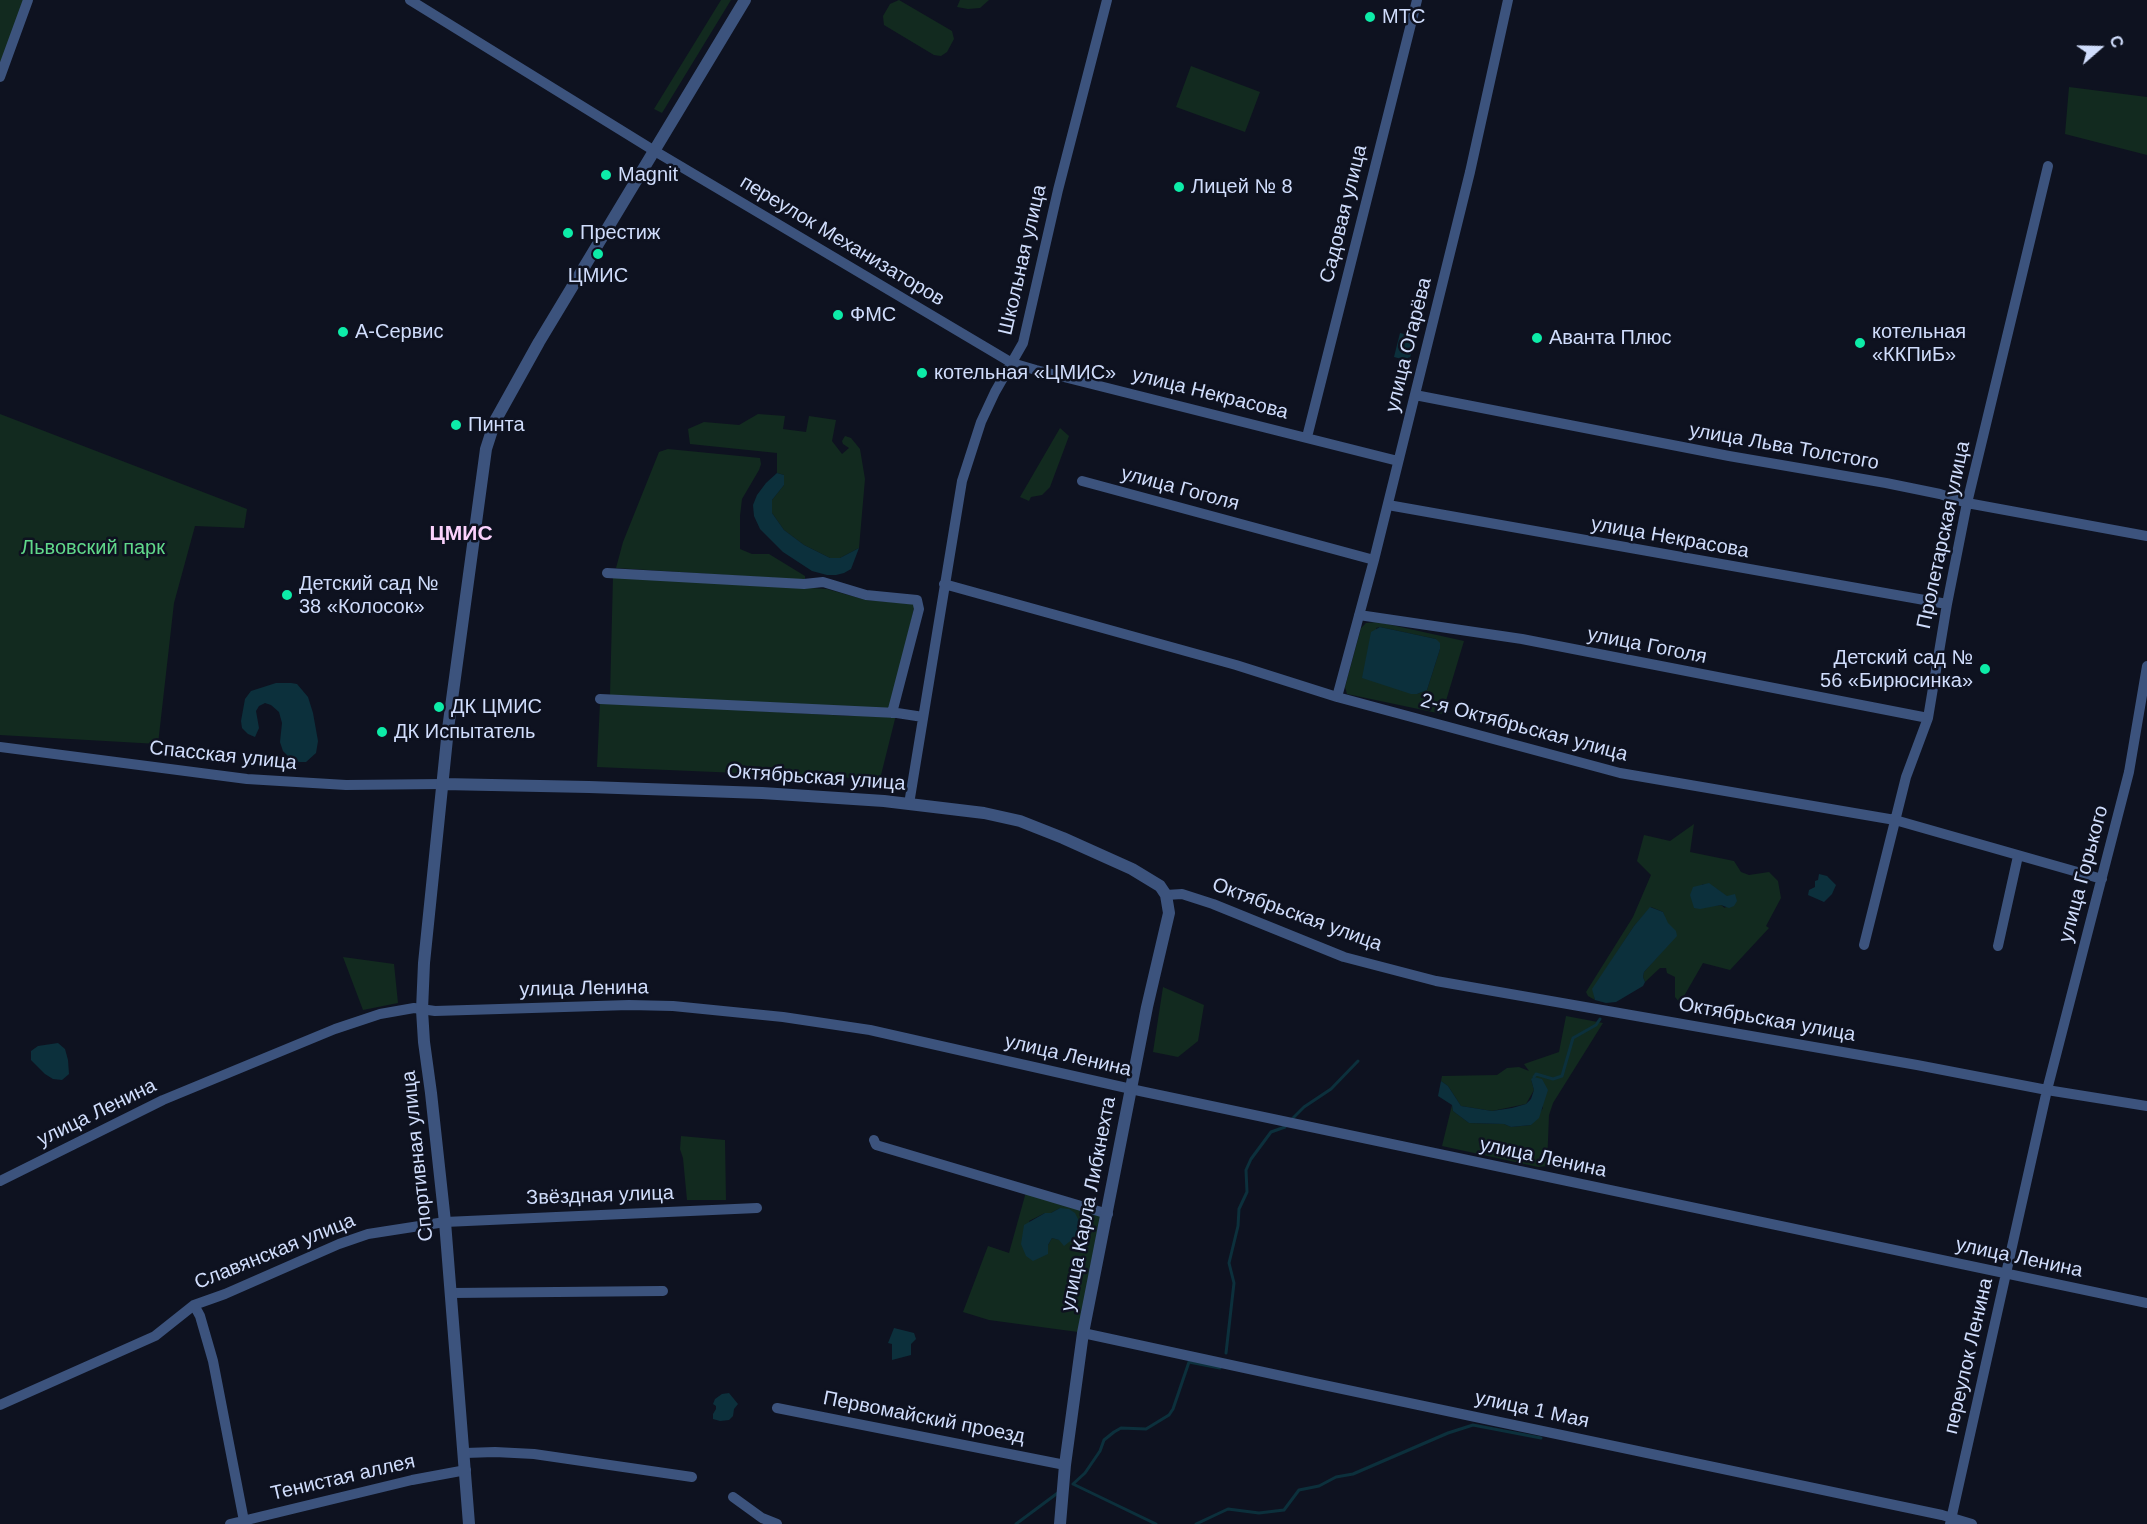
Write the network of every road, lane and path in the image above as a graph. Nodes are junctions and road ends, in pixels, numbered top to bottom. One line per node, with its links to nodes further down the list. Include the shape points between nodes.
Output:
1 (28, 0): 7 (street)
2 (410, 0): 8 (street, переулок Механизаторов)
3 (745, 0): 8 (street, Спортивная улица)
4 (1107, 0): 10 (street, Школьная улица, via 1058,190 1028,327)
5 (1417, 0): 12 (street, Садовая улица)
6 (1509, 0): 11 (street, улица Огарёва)
7 (0, 77)
8 (653, 150): 10 (street, переулок Механизаторов); 31 (street, Спортивная улица, via 491,429 479,495)
9 (2048, 166): 15 (street, Пролетарская улица)
10 (1012, 363): 12 (street, улица Некрасова); 20 (street, Школьная улица, via 981,422 966,462)
11 (1415, 395): 13 (street, улица Огарёва); 15 (street, улица Льва Толстого, via 1886,483)
12 (1307, 437): 13 (street, улица Некрасова)
13 (1398, 461): 16 (street, улица Огарёва)
14 (1082, 481): 18 (street, улица Гоголя)
15 (1967, 502): 17 (street, улица Льва Толстого); 21 (street, Пролетарская улица)
16 (1388, 505): 18 (street, улица Огарёва); 21 (street, улица Некрасова)
17 (2147, 536)
18 (1374, 560): 22 (street, улица Огарёва)
19 (607, 573): 27 (street, via 823,582 866,595 917,600 919,609)
20 (944, 584): 24 (street, 2-я Октябрьская улица); 28 (street, Школьная улица)
21 (1947, 604): 29 (street, Пролетарская улица)
22 (1359, 615): 24 (street, улица Огарёва); 29 (street, улица Гоголя, via 1522,639)
23 (2147, 666): 26 (street, улица Горького)
24 (1337, 697): 33 (street, 2-я Октябрьская улица, via 1620,773)
25 (600, 699): 27 (street)
26 (2144, 709): 35 (street, улица Горького)
27 (892, 712): 28 (street)
28 (923, 717): 32 (street, Школьная улица)
29 (1928, 718): 33 (street, Пролетарская улица)
30 (0, 747): 31 (street, Спасская улица, via 247,779 346,785)
31 (443, 784): 32 (street, Октябрьская улица, via 702,791); 39 (street, Спортивная улица)
32 (909, 804): 36 (street, Октябрьская улица, via 1020,820 1132,869 1151,879)
33 (1895, 820): 34 (street, 2-я Октябрьская улица); 37 (street, Пролетарская улица)
34 (2018, 856): 35 (street, 2-я Октябрьская улица); 38 (street)
35 (2102, 879): 41 (street, улица Горького)
36 (1166, 895): 40 (street, улица Карла Либкнехта, via 1169,913); 41 (street, Октябрьская улица, via 1182,894 1344,957 1436,981)
37 (1864, 945)
38 (1998, 946)
39 (422, 1010): 40 (street, улица Ленина, via 629,1005 730,1010 870,1030); 44 (street, улица Ленина, via 404,1009 360,1020 271,1054 163,1100); 47 (street, Спортивная улица)
40 (1132, 1089): 46 (street, улица Карла Либкнехта); 48 (street, улица Ленина)
41 (2047, 1090): 42 (street, Октябрьская улица); 48 (street, переулок Ленина)
42 (2147, 1106)
43 (874, 1140): 46 (street, via 876,1145)
44 (0, 1181)
45 (756, 1208): 47 (street, Звёздная улица)
46 (1108, 1214): 53 (street, улица Карла Либкнехта)
47 (445, 1222): 50 (street, Спортивная улица); 52 (street, Славянская улица, via 368,1234)
48 (2006, 1274): 51 (street, улица Ленина); 62 (street, переулок Ленина)
49 (663, 1291): 50 (street)
50 (451, 1293): 56 (street, Спортивная улица)
51 (2147, 1303)
52 (194, 1305): 54 (street, Славянская улица, via 155,1336); 61 (street, via 213,1361)
53 (1083, 1333): 57 (street, улица Карла Либкнехта); 62 (street, улица 1 Мая, via 1942,1515)
54 (0, 1405)
55 (777, 1408): 57 (street, Первомайский проезд)
56 (465, 1453): 58 (street, Спортивная улица); 59 (street, via 534,1454)
57 (1065, 1465): 66 (street, улица Карла Либкнехта)
58 (466, 1470): 61 (street, Тенистая аллея); 64 (street, Спортивная улица)
59 (692, 1478)
60 (733, 1497): 65 (street)
61 (244, 1521): 63 (street, Тенистая аллея)
62 (1950, 1521): 67 (street, улица 1 Мая)
63 (230, 1524)
64 (469, 1524)
65 (777, 1524)
66 (1060, 1524)
67 (1972, 1524)

